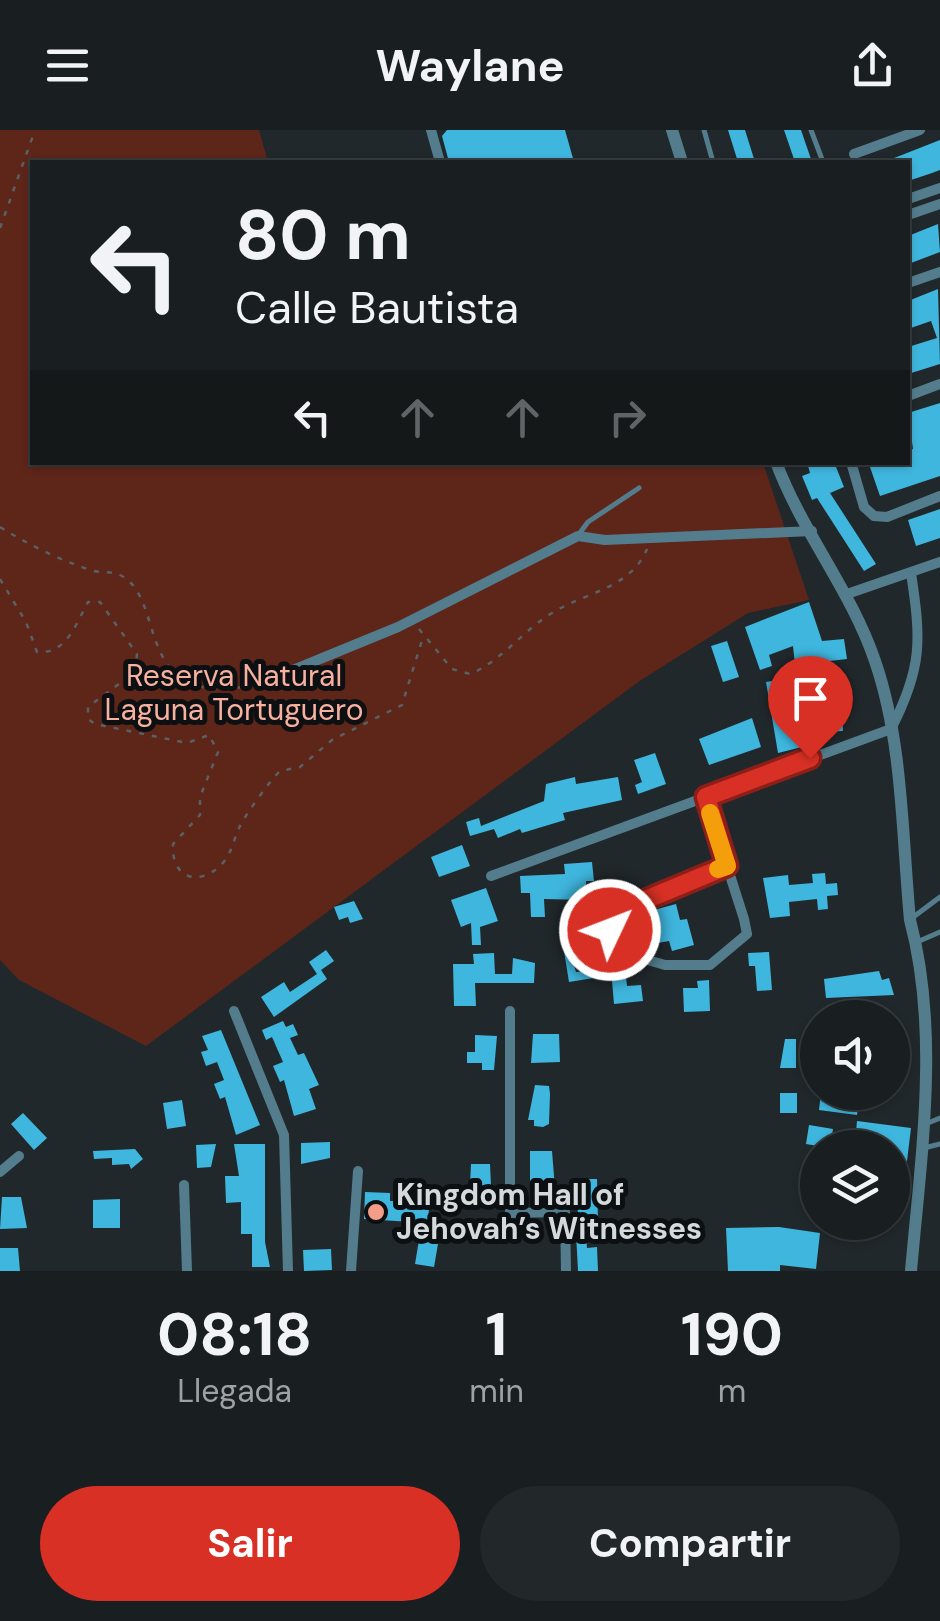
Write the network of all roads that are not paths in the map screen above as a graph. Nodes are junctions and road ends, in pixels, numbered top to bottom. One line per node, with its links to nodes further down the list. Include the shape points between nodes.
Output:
1 (431, 130): 7 (street)
2 (672, 130): 8 (street)
3 (704, 130): 9 (lane)
4 (810, 130): 10 (lane)
5 (920, 130): 6 (street)
6 (854, 154)
7 (439, 160)
8 (681, 160)
9 (712, 160)
10 (821, 160)
11 (940, 188): 12 (street)
12 (910, 199)
13 (940, 204): 14 (street)
14 (910, 214)
15 (940, 272): 16 (street)
16 (910, 282)
17 (940, 384): 18 (street)
18 (910, 395)
19 (778, 465): 23 (street)
20 (852, 465): 22 (street, via 864,507 874,516)
21 (639, 488): 24 (lane)
22 (940, 496)
23 (812, 531): 24 (street); 27 (street)
24 (578, 536): 28 (street, via 398,627)
25 (940, 562): 26 (street)
26 (911, 572): 27 (street); 29 (street, via 921,641 906,701)
27 (847, 594): 29 (street, via 876,664)
28 (259, 684)
29 (891, 729): 30 (street); 34 (street)
30 (706, 797): 31 (street); 32 (street)
31 (727, 866): 31 (street, via 747,934 710,966 665,965 617,950 610,930 614,913)
32 (492, 876)
33 (940, 896): 34 (lane)
34 (910, 920): 36 (street)
35 (940, 932): 36 (lane)
36 (918, 942): 40 (street, via 930,1036)
37 (510, 1010): 50 (street, via 510,1213 565,1212)
38 (234, 1011): 48 (street, via 284,1136)
39 (940, 1118): 40 (lane)
40 (926, 1124): 42 (street)
41 (940, 1144): 42 (lane)
42 (922, 1148): 51 (street)
43 (19, 1156): 45 (street)
44 (358, 1171): 49 (street)
45 (0, 1172)
46 (184, 1185): 47 (street)
47 (187, 1271)
48 (288, 1271)
49 (351, 1271)
50 (566, 1271)
51 (911, 1271)

